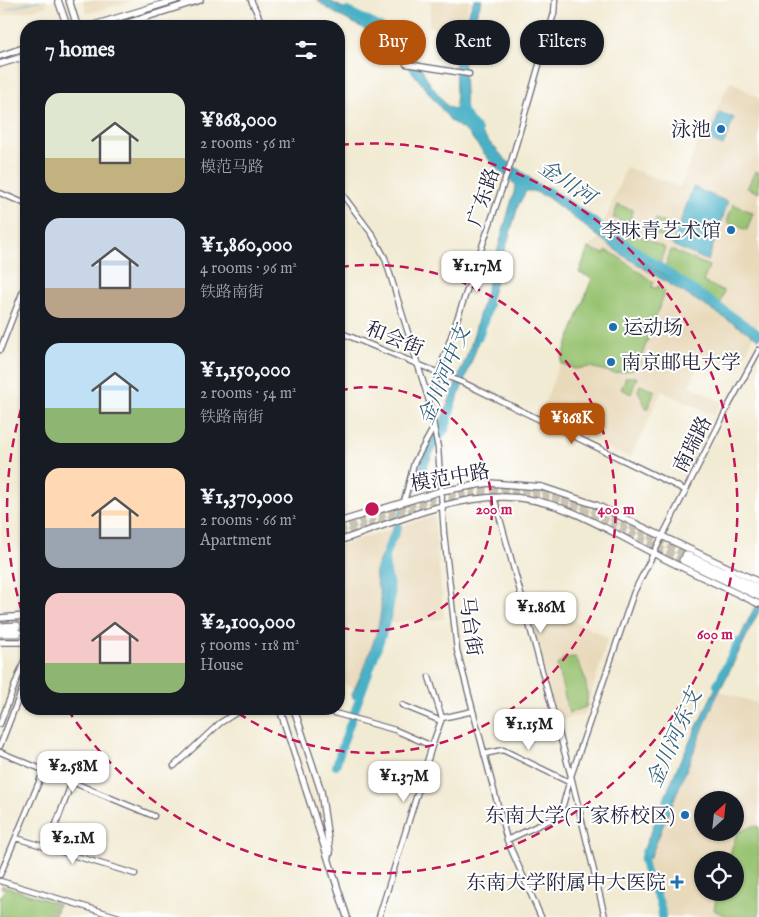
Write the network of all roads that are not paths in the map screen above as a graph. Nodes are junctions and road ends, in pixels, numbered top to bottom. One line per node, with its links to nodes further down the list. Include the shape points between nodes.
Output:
1 (58, 0): 7 (main road)
2 (69, 0): 8 (main road)
3 (176, 0): 9 (main road)
4 (200, 0): 10 (main road)
5 (251, 0): 11 (street)
6 (555, 0): 26 (street, 广东路, via 511,162)
7 (65, 20)
8 (75, 20)
9 (111, 20)
10 (137, 20)
11 (260, 20)
12 (20, 49): 13 (main road)
13 (0, 56)
14 (20, 58): 15 (main road)
15 (0, 64)
16 (424, 65): 17 (street)
17 (469, 74)
18 (0, 193): 20 (street)
19 (345, 198): 25 (street, 马台街, via 385,258)
20 (20, 201)
21 (20, 298): 23 (street)
22 (345, 334): 25 (street, 和会街)
23 (0, 350)
24 (758, 351): 29 (street, 南瑞路)
25 (417, 364): 26 (street, 和会街); 27 (street, 马台街)
26 (439, 372): 27 (street, 广东路); 29 (street, 和会街)
27 (429, 401): 28 (street, 马台街)
28 (434, 427): 30 (street, 马台街); 32 (street, via 414,463)
29 (685, 490): 35 (street, 南瑞路)
30 (441, 491): 32 (main road, 模范中路); 33 (street, 马台街); 35 (main road, 模范中路, via 490,483 542,487 596,505)
31 (494, 498): 33 (main road); 37 (main road, via 541,502 591,519); 64 (street)
32 (404, 502): 34 (main road, 模范中路)
33 (442, 506): 36 (main road); 51 (street, 马台街, via 458,650)
34 (345, 520)
35 (661, 536): 37 (street, 南瑞路); 38 (main road, 模范中路, via 707,557)
36 (345, 539)
37 (652, 553): 39 (main road); 64 (street, 南瑞路, via 634,592)
38 (758, 587): 39 (highway); 39 (highway, via 684,557)
39 (748, 594): 40 (main road)
40 (759, 604)
41 (20, 616): 42 (main road)
42 (0, 618)
43 (0, 626): 44 (highway, via 17,629)
44 (0, 633)
45 (0, 642): 46 (main road)
46 (20, 642)
47 (20, 672): 57 (street)
48 (429, 677): 56 (street)
49 (20, 694): 58 (street)
50 (402, 705): 56 (street)
51 (473, 711): 56 (street); 61 (street, 马台街)
52 (233, 715): 62 (street)
53 (282, 715): 74 (main road)
54 (296, 715): 74 (main road, via 321,791 329,851)
55 (341, 715): 59 (street, via 396,730)
56 (441, 720): 59 (street)
57 (0, 724)
58 (0, 746)
59 (432, 746): 75 (street)
60 (0, 752): 63 (street)
61 (484, 754): 64 (street, via 503,750); 68 (street, 马台街)
62 (174, 766)
63 (44, 770): 65 (street); 67 (street)
64 (570, 779): 68 (street, 南瑞路, via 563,805 552,818); 77 (street)
65 (72, 782): 66 (street); 69 (street)
66 (154, 816)
67 (16, 838): 69 (street); 71 (street)
68 (507, 840): 76 (street, 马台街)
69 (48, 848): 70 (street)
70 (135, 874)
71 (0, 875)
72 (0, 881): 73 (street)
73 (119, 917)
74 (348, 917)
75 (379, 917)
76 (541, 917)
77 (605, 917)

